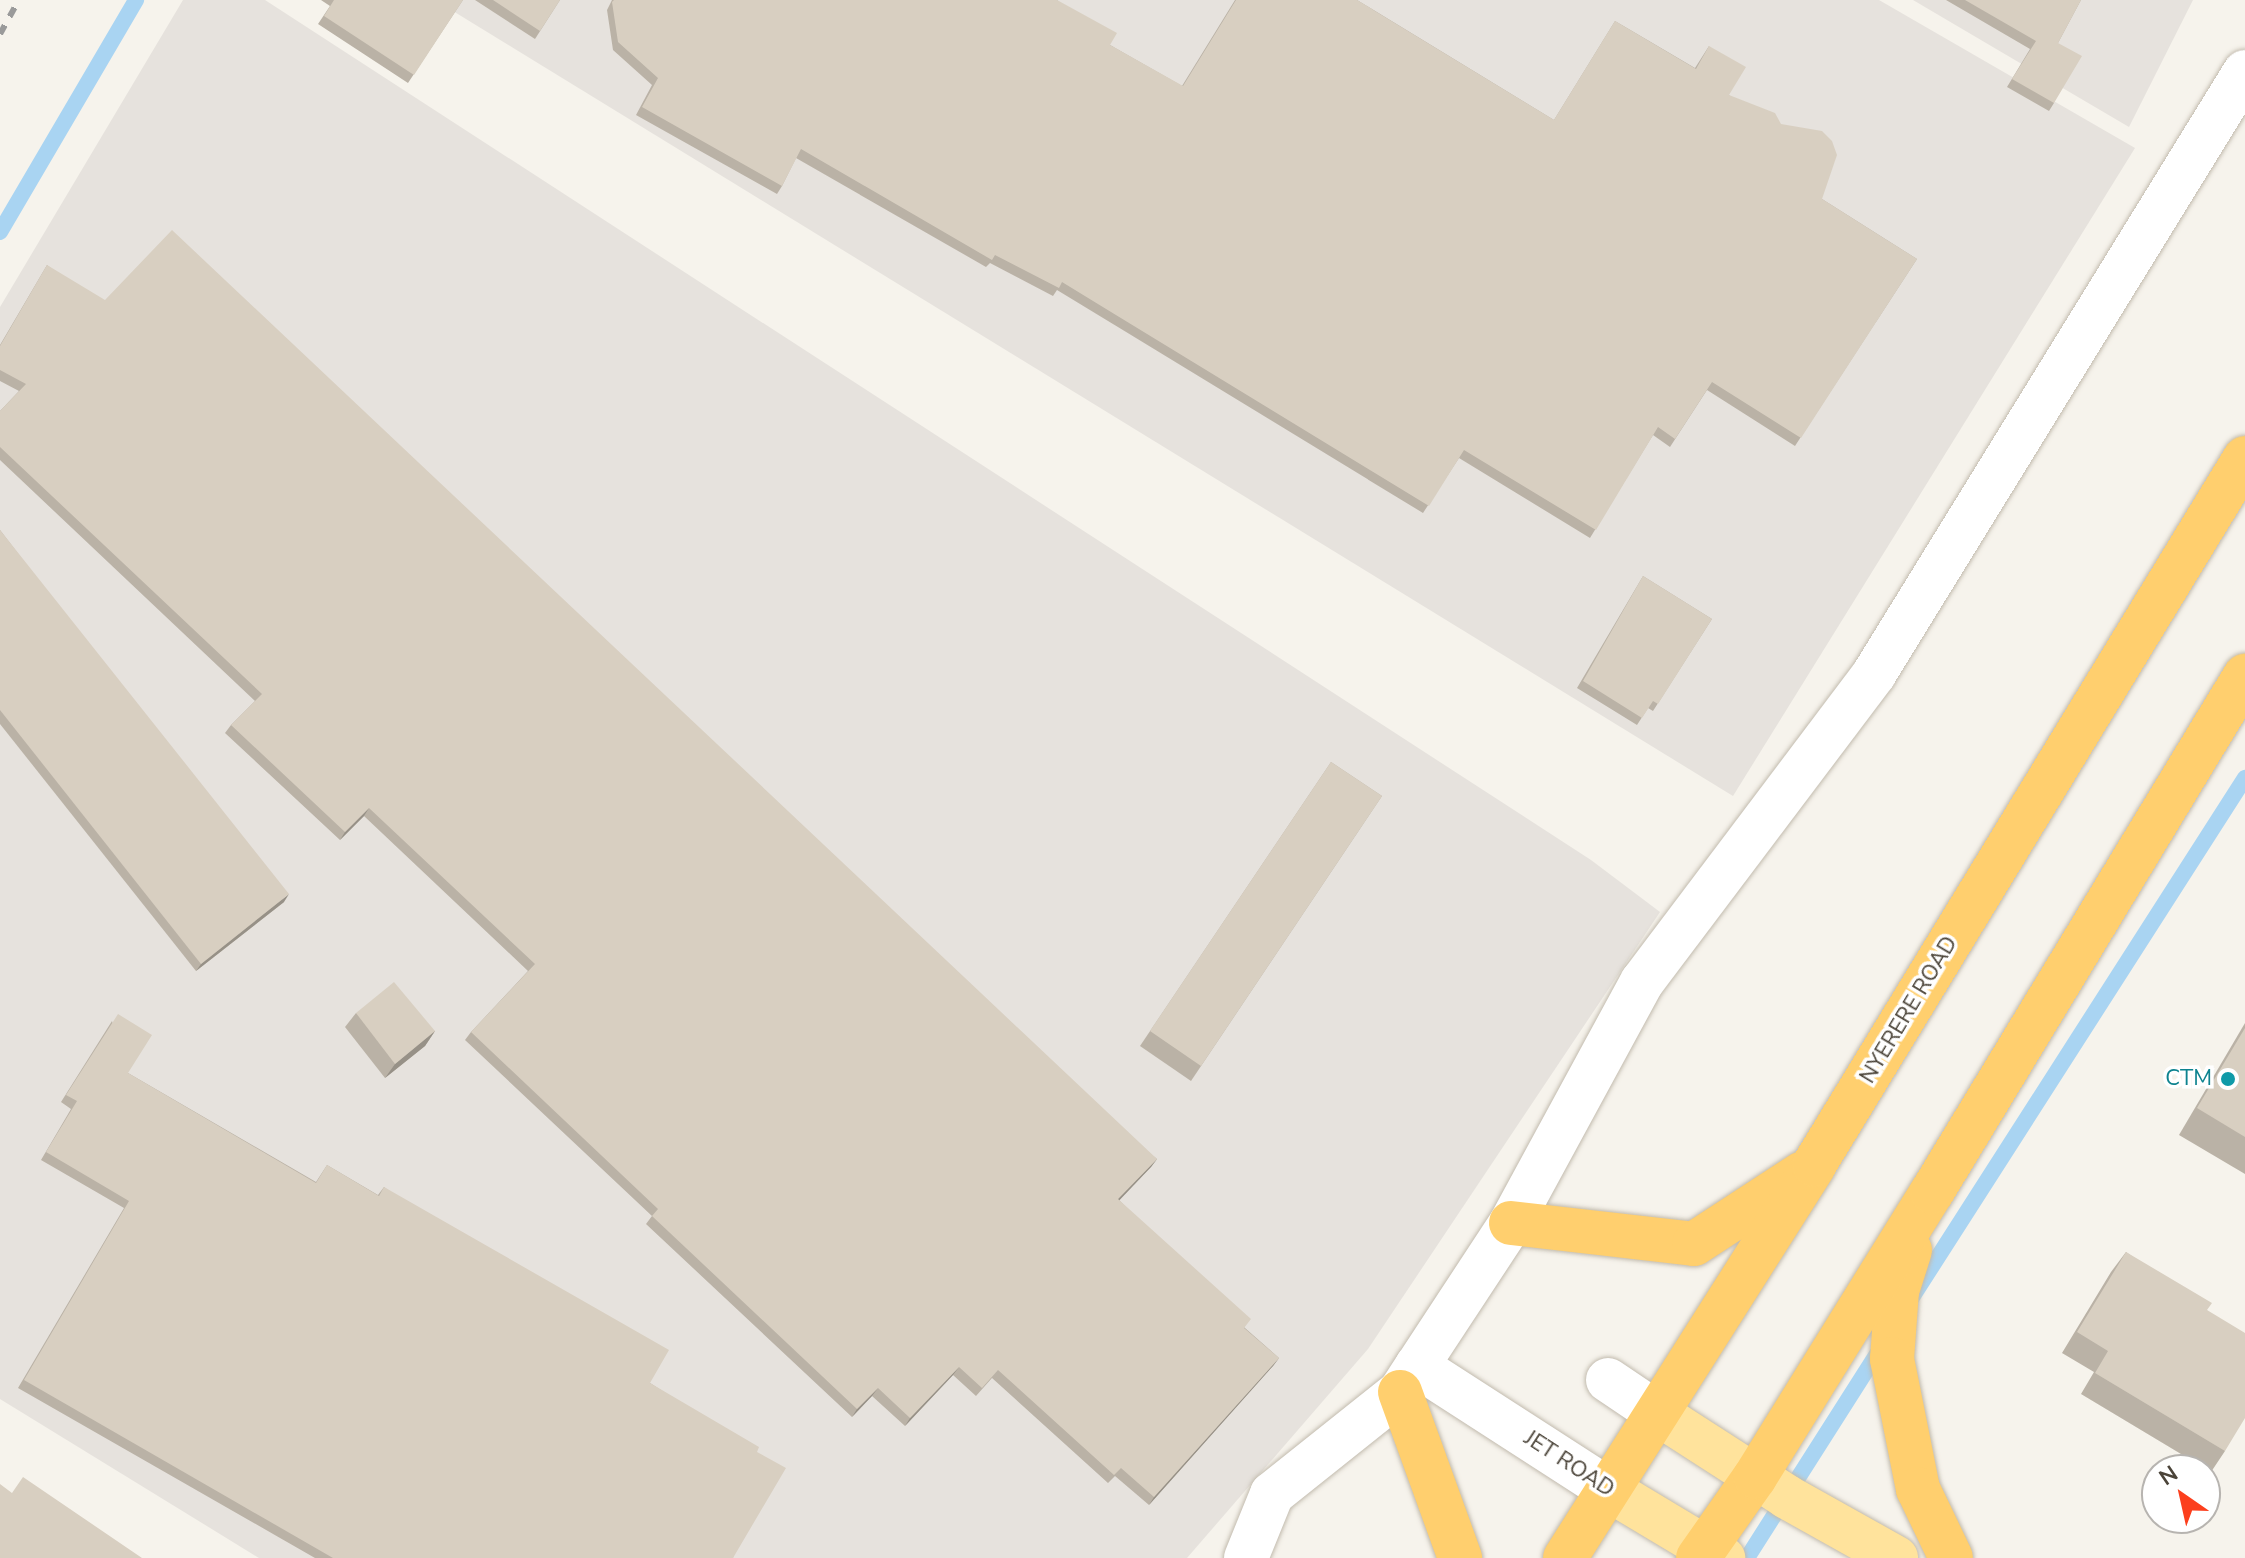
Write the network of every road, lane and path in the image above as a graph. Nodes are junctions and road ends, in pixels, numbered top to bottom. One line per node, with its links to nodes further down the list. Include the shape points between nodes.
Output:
1 (2245, 72): 6 (street, via 1874,674 1642,982)
2 (2245, 458): 4 (highway, NYERERE ROAD)
3 (2245, 676): 5 (highway)
4 (1814, 1165): 6 (highway, via 1694,1244); 9 (highway, NYERERE ROAD)
5 (1932, 1192): 10 (highway); 17 (highway, via 1897,1291 1892,1359 1918,1489)
6 (1511, 1223): 7 (street)
7 (1408, 1379): 11 (street, JET ROAD); 13 (street, via 1272,1494); 14 (highway)
8 (1608, 1380): 9 (street)
9 (1660, 1415): 10 (main road); 11 (highway, NYERERE ROAD)
10 (1755, 1477): 12 (highway); 16 (main road)
11 (1611, 1491): 12 (main road, JET ROAD); 15 (highway, NYERERE ROAD)
12 (1709, 1554)
13 (1246, 1558)
14 (1460, 1558)
15 (1565, 1558)
16 (1896, 1558)
17 (1951, 1558)

